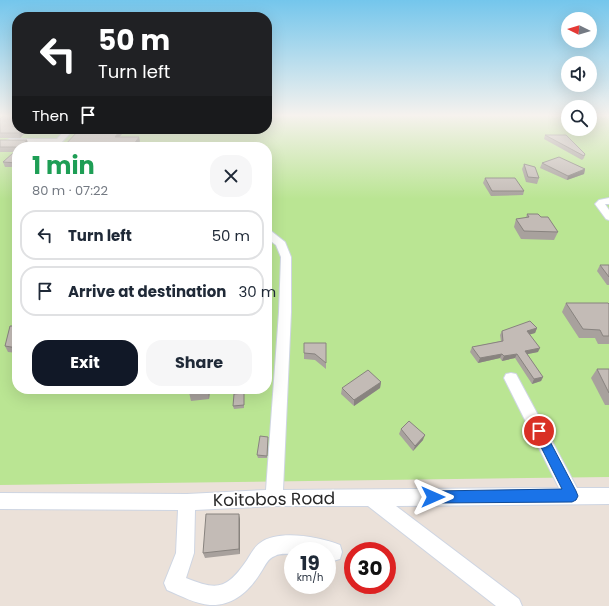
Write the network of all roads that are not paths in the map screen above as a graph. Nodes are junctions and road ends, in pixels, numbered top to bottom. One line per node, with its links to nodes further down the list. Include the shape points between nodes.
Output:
1 (609, 202): 2 (street, via 600,204)
2 (609, 217)
3 (272, 238): 7 (street, via 281,244 286,257)
4 (510, 378): 5 (street)
5 (572, 496): 6 (street, Koitobos Road); 8 (street, Koitobos Road)
6 (609, 496)
7 (274, 498): 8 (street, Koitobos Road); 10 (street, Koitobos Road)
8 (372, 498): 12 (street)
9 (0, 501): 10 (street, Koitobos Road)
10 (187, 502): 11 (street, via 185,553 174,583 208,597 224,599 237,592 259,557 269,548)
11 (284, 545)
12 (512, 606)

